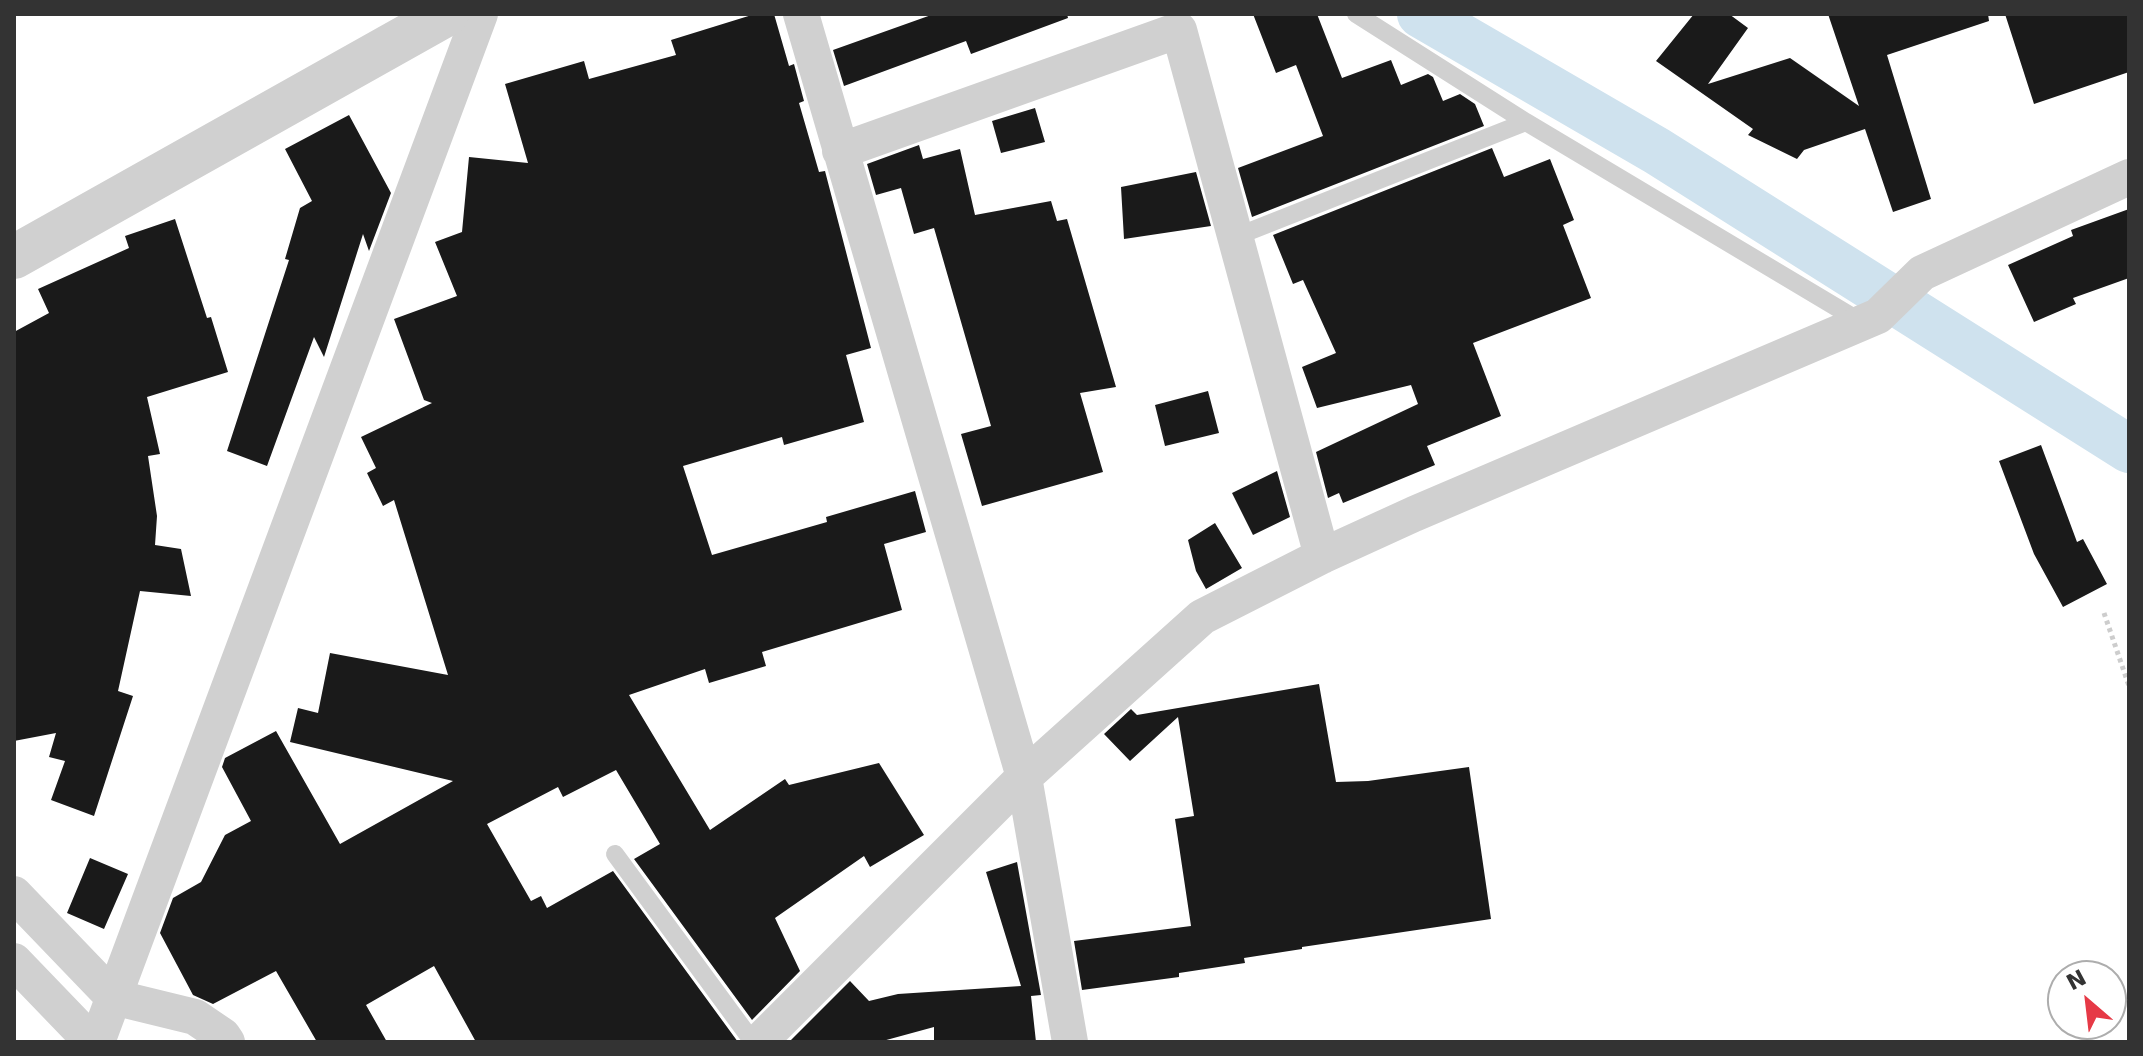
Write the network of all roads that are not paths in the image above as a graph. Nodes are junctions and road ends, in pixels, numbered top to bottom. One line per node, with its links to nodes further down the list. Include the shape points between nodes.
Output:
1 (447, 14): 10 (street)
2 (480, 14): 17 (street)
3 (801, 14): 7 (street)
4 (1356, 14): 6 (lane)
5 (1177, 22): 7 (street); 9 (street)
6 (1526, 122): 9 (lane); 11 (lane)
7 (840, 151): 13 (street)
8 (2129, 177): 11 (street, via 1922,273)
9 (1235, 237): 12 (street)
10 (14, 257)
11 (1869, 319): 12 (street)
12 (1322, 556): 13 (street, via 1202,617)
13 (1024, 777): 20 (street); 21 (street)
14 (615, 854): 20 (lane)
15 (14, 894): 17 (street)
16 (14, 961): 18 (street)
17 (113, 997): 18 (street); 19 (street, via 195,1017)
18 (94, 1042)
19 (227, 1042)
20 (756, 1042)
21 (1070, 1042)

